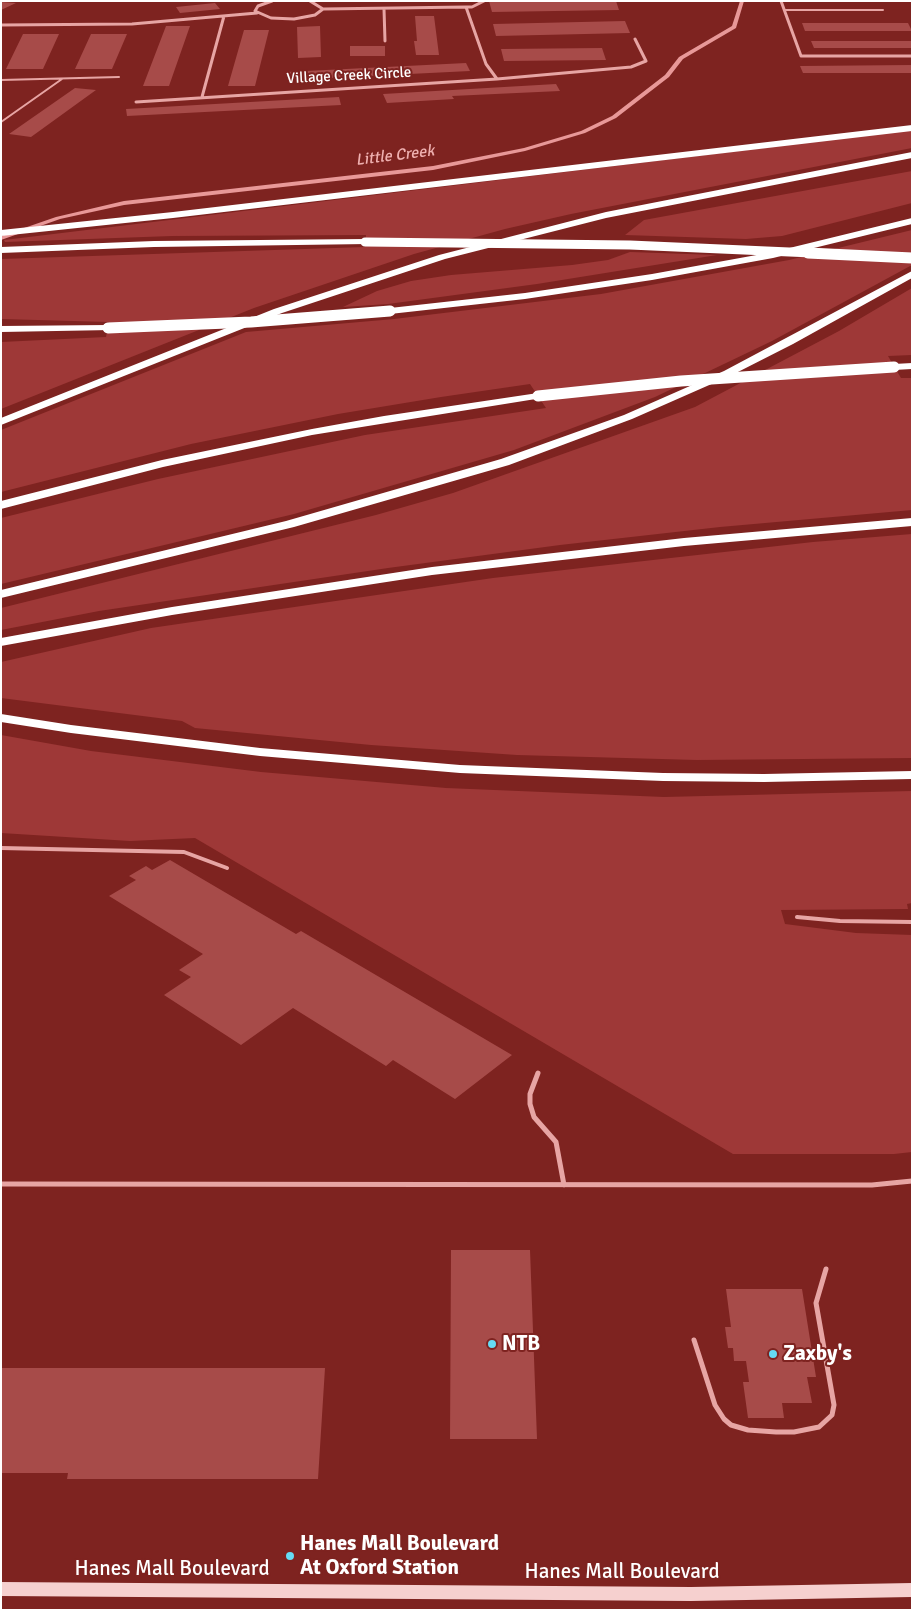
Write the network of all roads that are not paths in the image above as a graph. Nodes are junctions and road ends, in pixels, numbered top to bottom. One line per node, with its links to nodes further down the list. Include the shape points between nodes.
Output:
1 (272, 1): 5 (street)
2 (310, 1): 8 (street)
3 (484, 1): 6 (street)
4 (782, 1): 9 (street)
5 (266, 2): 11 (street, via 256,8)
6 (466, 7): 7 (street); 19 (street, via 486,64)
7 (384, 8): 8 (street); 15 (street)
8 (322, 9): 11 (street, via 314,15 294,19 271,18)
9 (784, 10): 10 (lane); 16 (street, via 800,56)
10 (883, 10)
11 (257, 13): 12 (street)
12 (224, 16): 13 (street, via 94,26); 21 (street)
13 (1, 25)
14 (635, 39): 19 (street, Village Creek Circle, via 646,61 631,68)
15 (385, 41)
16 (912, 56)
17 (119, 77): 18 (lane)
18 (62, 79): 20 (lane); 23 (lane)
19 (497, 79): 21 (street, Village Creek Circle)
20 (1, 80)
21 (202, 97): 22 (street, Village Creek Circle)
22 (136, 102)
23 (1, 122)
24 (912, 128): 27 (highway)
25 (912, 155): 33 (highway, via 606,215 442,257 268,315)
26 (912, 221): 31 (highway, bridge, via 772,254 652,277 525,296 251,322)
27 (1, 233)
28 (1, 250): 29 (highway, bridge, via 366,242 639,246)
29 (912, 258)
30 (912, 274): 36 (highway, via 728,373 628,417 505,462 299,521)
31 (1, 329)
32 (912, 366): 34 (highway, bridge, via 716,378 538,396 384,419 162,464)
33 (1, 422)
34 (1, 505)
35 (912, 522): 37 (highway, via 684,542 432,571 172,611)
36 (1, 594)
37 (1, 642)
38 (1, 718): 39 (highway, via 260,752 460,769 663,777)
39 (912, 776)
40 (1, 848): 41 (lane, via 184,852)
41 (226, 868)
42 (796, 917): 43 (lane)
43 (912, 922)
44 (538, 1073): 47 (lane, via 530,1104 534,1117 556,1142)
45 (912, 1181): 47 (lane, via 872,1185)
46 (1, 1184): 47 (lane)
47 (564, 1185)
48 (826, 1269): 49 (lane, via 816,1303 834,1405 832,1415 819,1427 776,1432 738,1429 731,1425 715,1405)
49 (694, 1340)
50 (1, 1589): 51 (main road, Hanes Mall Boulevard, via 690,1594)
51 (912, 1590)

